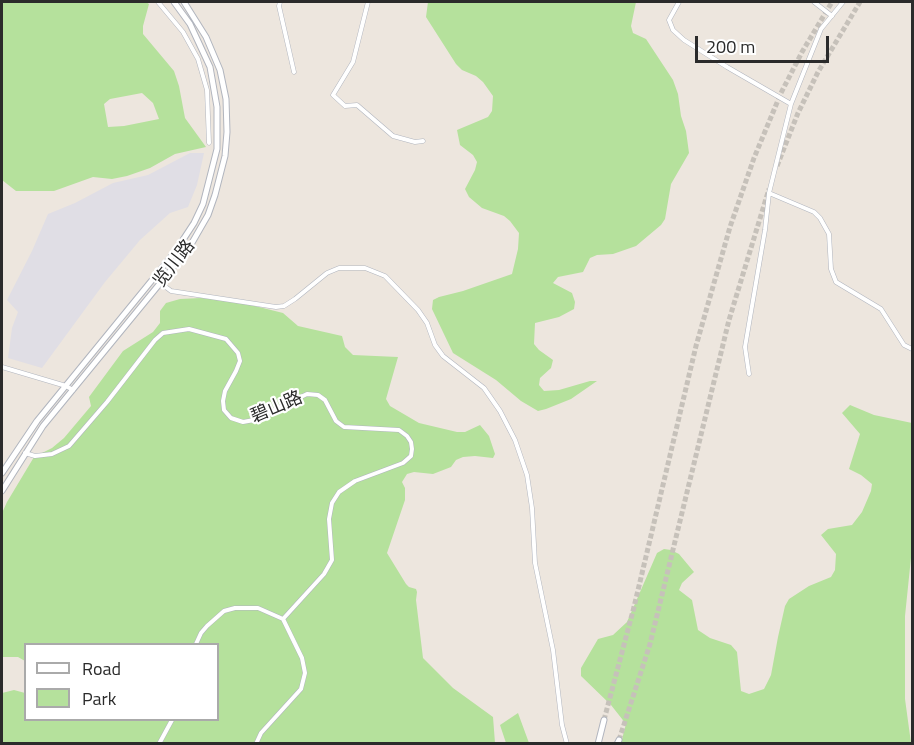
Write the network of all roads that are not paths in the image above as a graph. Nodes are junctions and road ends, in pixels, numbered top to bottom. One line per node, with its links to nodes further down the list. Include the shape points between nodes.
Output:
1 (158, 2): 13 (street, via 183,32 198,59 207,86)
2 (174, 2): 14 (street, 览川路, via 190,24 210,67)
3 (184, 2): 15 (street, 览川路, via 206,37 220,70 226,99)
4 (280, 2): 10 (street)
5 (368, 2): 12 (street, via 353,62 333,95 345,106 357,105 393,136)
6 (679, 2): 11 (street, via 669,20 673,30 718,62)
7 (814, 2): 9 (street)
8 (843, 2): 9 (street)
9 (832, 16): 11 (street, via 821,30)
10 (294, 72)
11 (791, 104): 16 (street)
12 (423, 141)
13 (209, 143)
14 (218, 146): 15 (street); 17 (street, 览川路, via 208,189 194,223)
15 (226, 147): 18 (street, 览川路, via 208,215 199,233)
16 (769, 193): 19 (street, via 820,218 829,234 836,282 881,309 904,345); 21 (street, via 745,347)
17 (154, 278): 18 (street); 22 (street, 览川路)
18 (160, 283): 23 (street, 览川路); 33 (street, via 171,291 276,307 295,299 327,273 339,268 365,268 385,276 418,310 443,356 484,388 518,449 529,486 535,563)
19 (912, 349)
20 (2, 367): 22 (street)
21 (749, 374)
22 (66, 386): 23 (street); 25 (street, 览川路)
23 (73, 390): 24 (street, 览川路)
24 (24, 453): 26 (street, 览川路); 27 (street, 碧山路, via 52,454 69,446 155,340 163,333 189,329 226,339 238,353 240,361 223,401 231,418 254,420 307,394 326,400 336,421 344,427 399,430 411,442 411,456 403,464 355,481 339,492 329,519 332,560)
25 (2, 473)
26 (2, 490)
27 (283, 619): 28 (street, via 258,608 224,611 201,633); 32 (street, via 305,673 301,689)
28 (197, 643)
29 (604, 720): 34 (street)
30 (171, 721): 31 (street)
31 (159, 744)
32 (256, 744)
33 (567, 744)
34 (597, 744)

